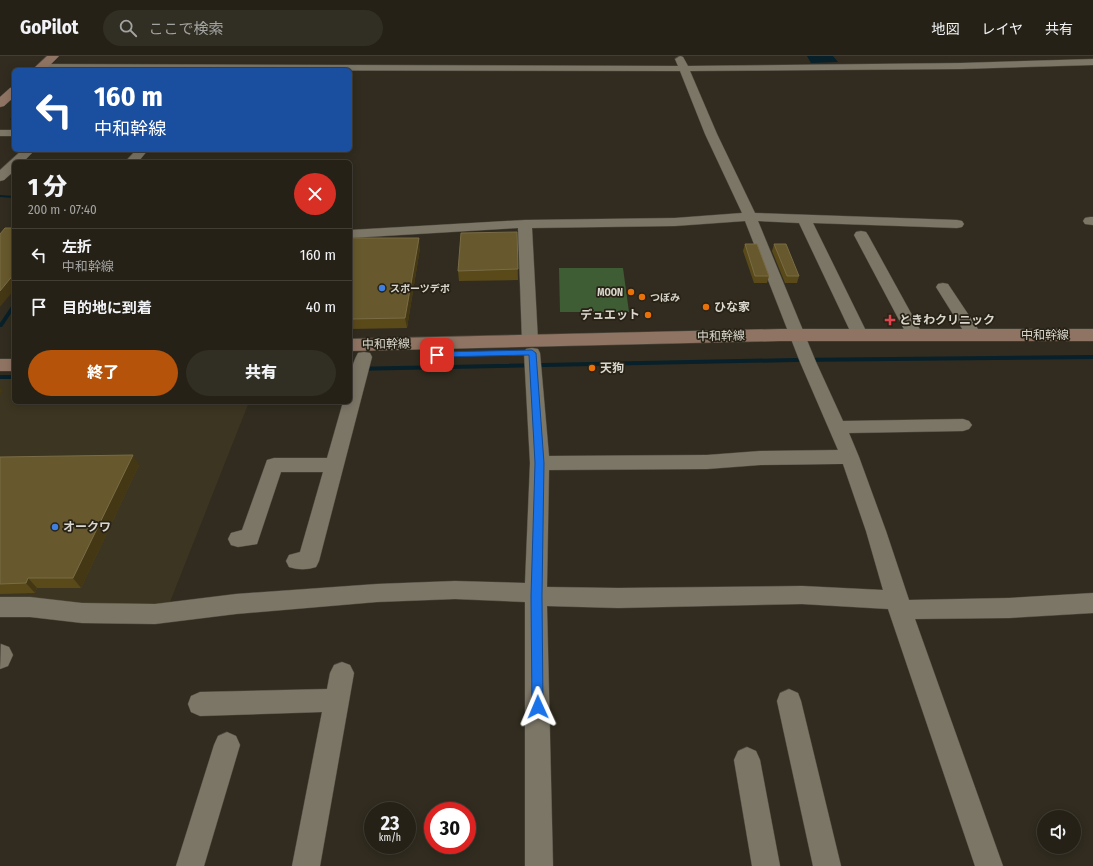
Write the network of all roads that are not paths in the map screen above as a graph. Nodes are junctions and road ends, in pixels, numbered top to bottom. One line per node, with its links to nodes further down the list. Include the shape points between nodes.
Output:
1 (54, 56): 4 (main road)
2 (679, 56): 6 (street)
3 (1093, 62): 6 (street)
4 (40, 68)
5 (352, 68): 6 (street)
6 (685, 69): 17 (street, via 711,134)
7 (12, 93): 8 (main road)
8 (0, 103)
9 (0, 133): 10 (street)
10 (12, 133)
11 (27, 152): 13 (street)
12 (140, 152): 14 (street)
13 (18, 160)
14 (133, 160)
15 (12, 166): 16 (street)
16 (0, 177)
17 (750, 217): 18 (street); 19 (street, via 704,218 675,222); 31 (street)
18 (804, 219): 20 (street); 24 (street)
19 (525, 224): 21 (street); 32 (street)
20 (957, 224)
21 (352, 234)
22 (862, 235): 25 (street)
23 (943, 286): 26 (street)
24 (860, 335): 25 (main road, 中和幹線); 31 (main road, 中和幹線)
25 (915, 335): 26 (main road, 中和幹線)
26 (974, 335): 27 (main road, 中和幹線)
27 (1093, 335)
28 (1093, 345): 31 (main road, 中和幹線)
29 (0, 351): 30 (main road)
30 (12, 351)
31 (804, 351): 32 (main road, 中和幹線); 39 (street)
32 (532, 356): 33 (main road, 中和幹線); 41 (street)
33 (357, 359): 36 (street)
34 (0, 365): 35 (main road)
35 (12, 365)
36 (352, 382)
37 (347, 404): 42 (street)
38 (963, 425): 39 (street)
39 (837, 427): 40 (street)
40 (850, 457): 41 (street, via 760,458 707,462); 47 (street)
41 (540, 463): 45 (street)
42 (334, 465): 43 (street, via 274,465 250,538); 44 (street, via 308,561)
43 (238, 539)
44 (297, 561)
45 (536, 596): 47 (street, via 802,596); 48 (street, via 524,592 455,590 377,593 236,604 155,614 82,613 30,606); 57 (street)
46 (1093, 603): 47 (street, via 1009,608)
47 (899, 605): 60 (street)
48 (0, 607)
49 (342, 673): 50 (street)
50 (337, 700): 52 (street); 56 (street)
51 (789, 701): 59 (street)
52 (200, 704)
53 (226, 745): 55 (street)
54 (747, 760): 58 (street)
55 (190, 866)
56 (306, 866)
57 (539, 866)
58 (766, 866)
59 (827, 866)
60 (989, 866)

